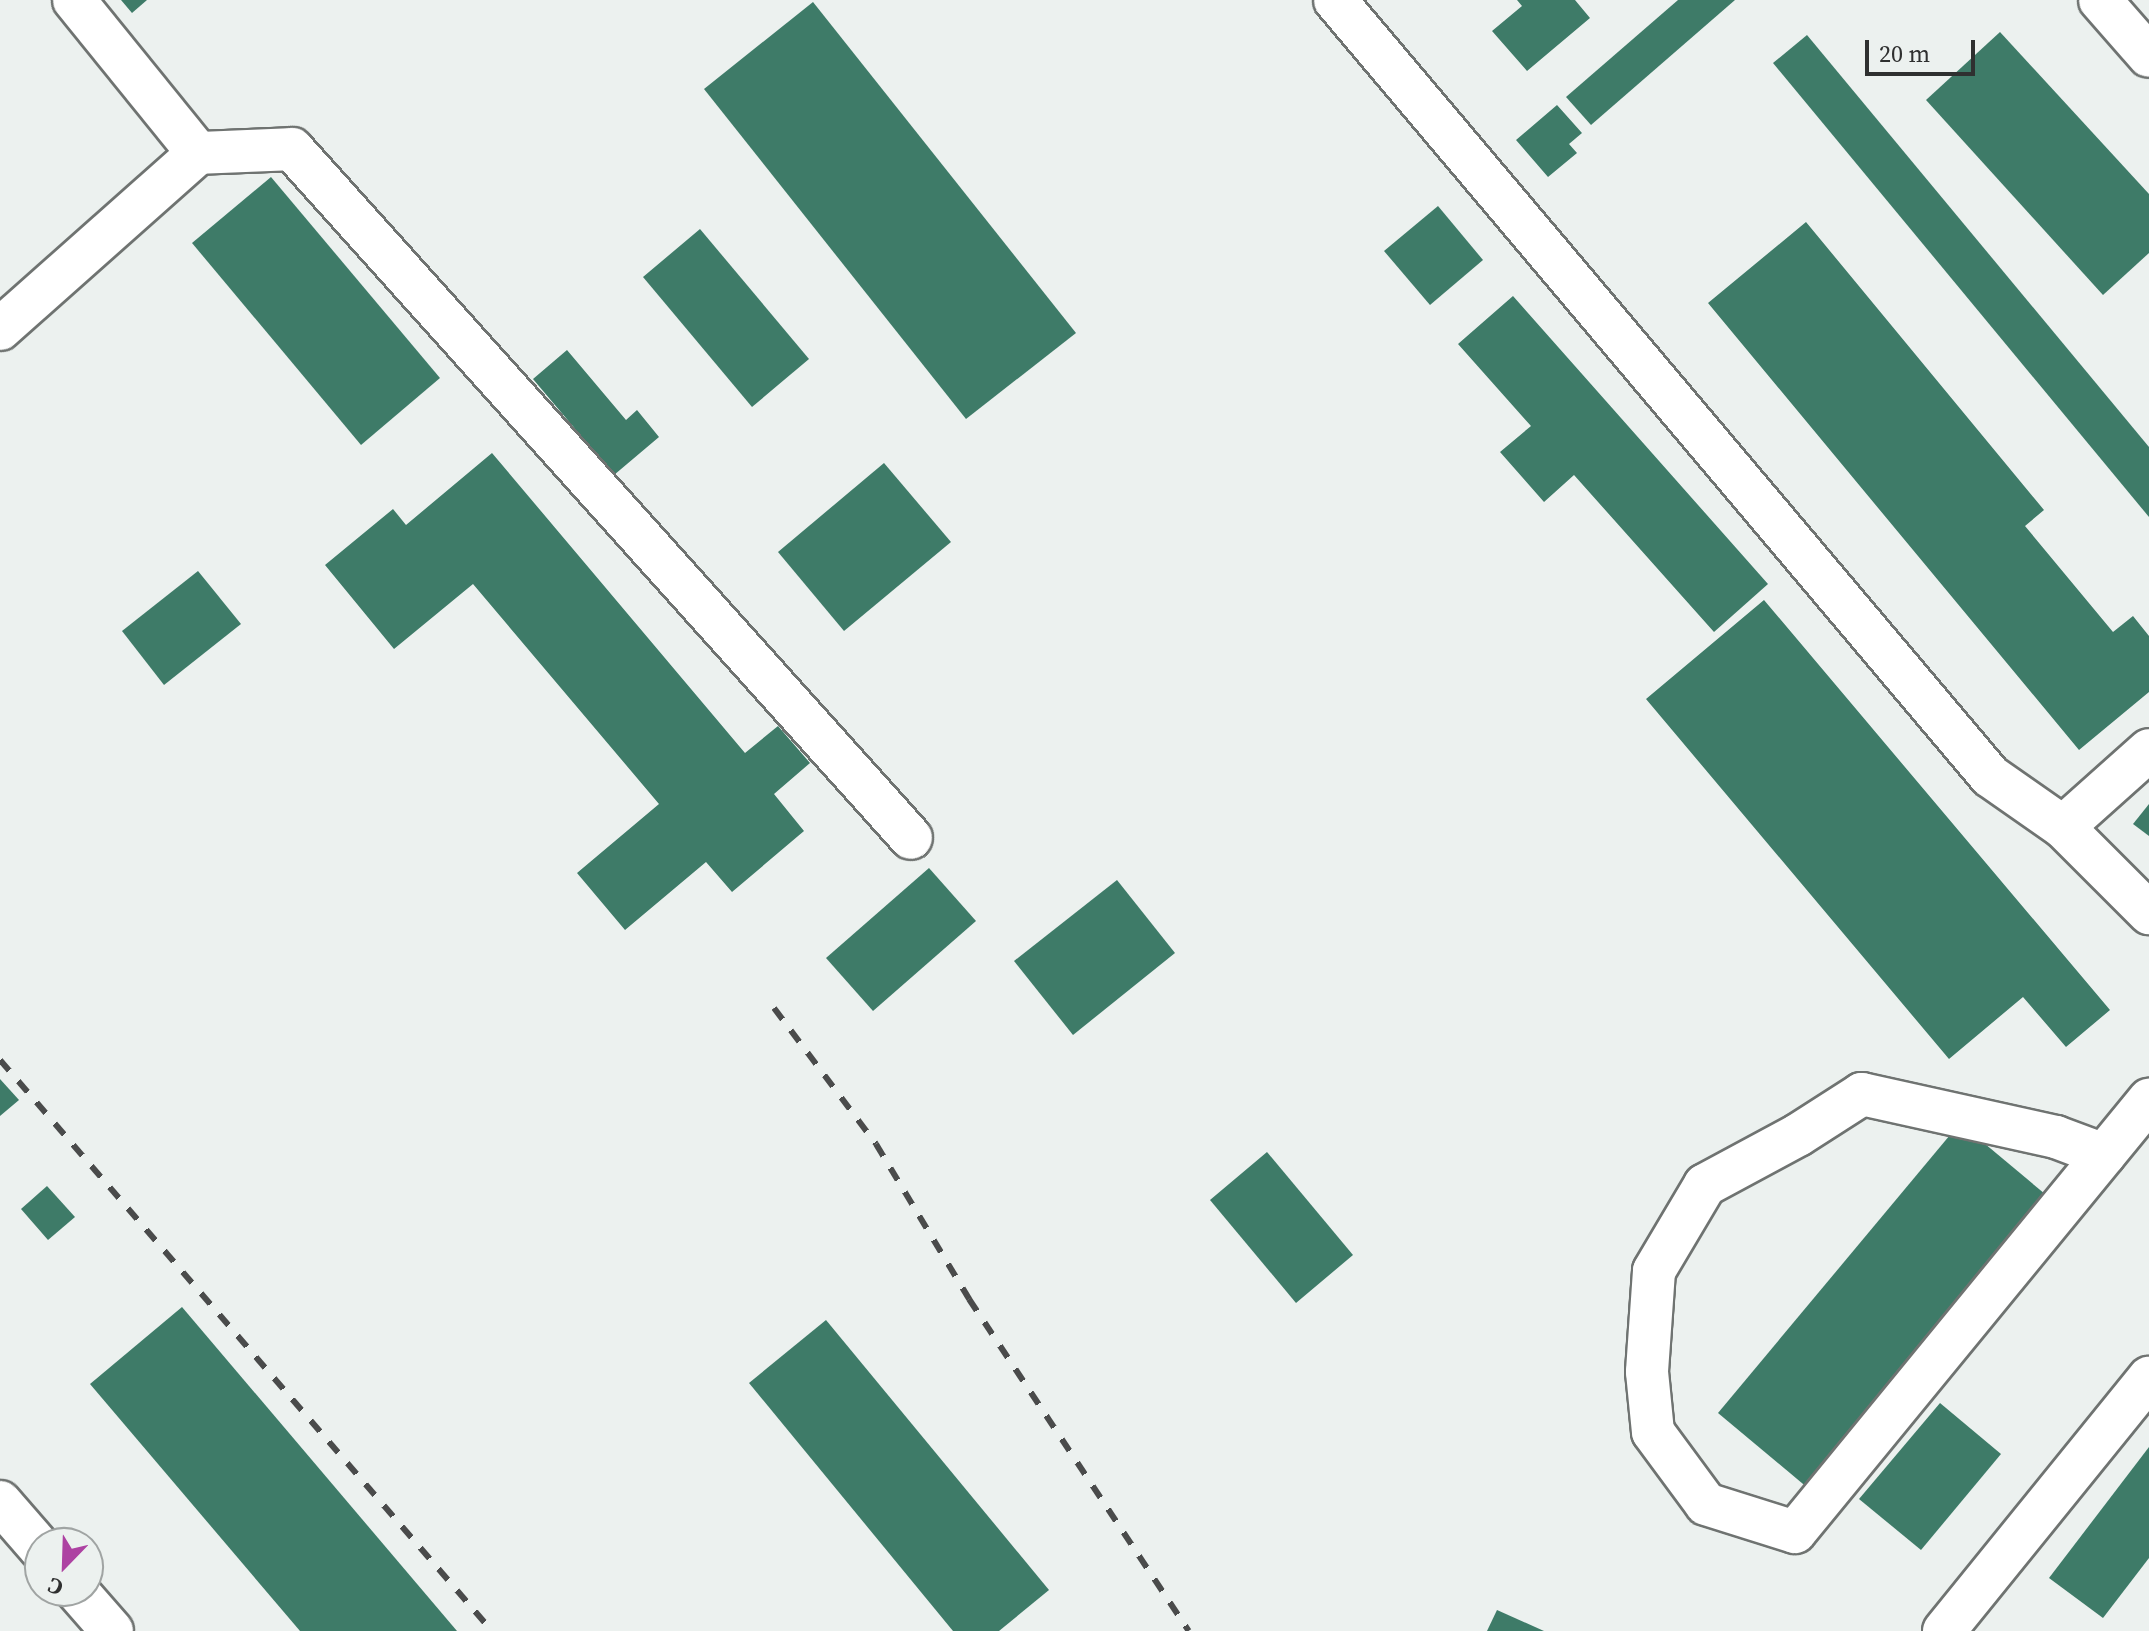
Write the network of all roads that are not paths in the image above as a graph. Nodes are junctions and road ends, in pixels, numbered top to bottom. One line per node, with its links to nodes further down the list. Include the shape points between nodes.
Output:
1 (74, 0): 5 (street)
2 (2100, 0): 4 (street)
3 (1346, 4): 8 (street, via 1430,111 1990,776)
4 (2149, 56)
5 (198, 153): 6 (street); 9 (street, via 292,149)
6 (0, 329)
7 (2149, 750): 8 (street)
8 (2063, 827): 10 (street)
9 (911, 838)
10 (2149, 913)
11 (2149, 1100): 12 (street)
12 (2104, 1155): 12 (street, via 1795,1532 1706,1504 1653,1432 1647,1372 1654,1271 1705,1185 1862,1094 2056,1137)
13 (2149, 1378): 18 (street)
14 (0, 1502): 15 (street)
15 (24, 1530)
16 (91, 1607): 17 (street)
17 (112, 1631)
18 (1944, 1631)

